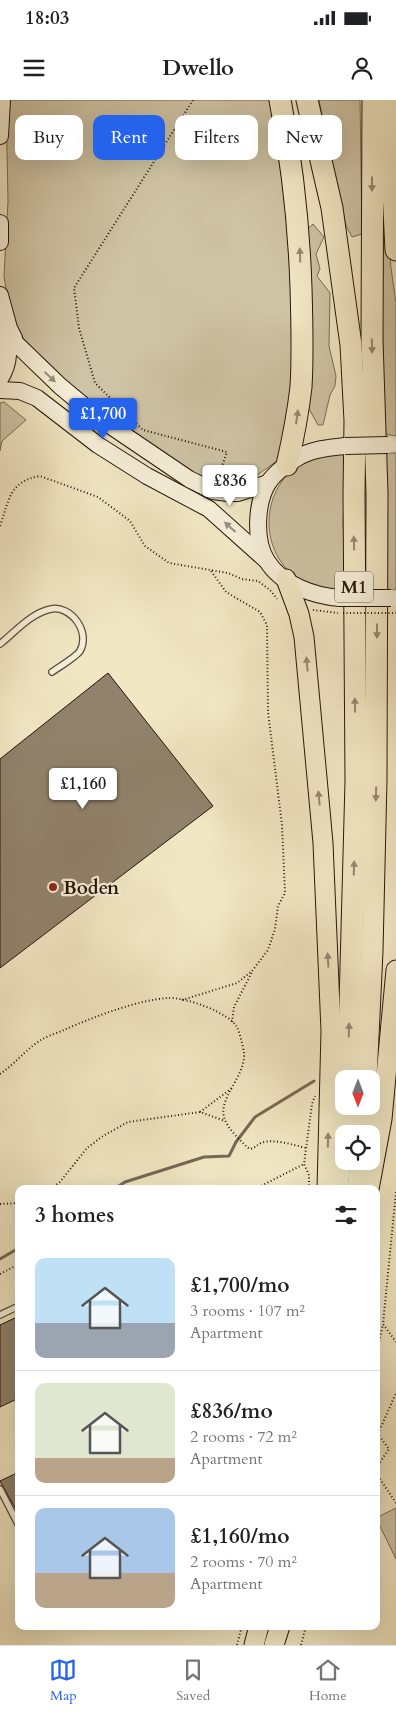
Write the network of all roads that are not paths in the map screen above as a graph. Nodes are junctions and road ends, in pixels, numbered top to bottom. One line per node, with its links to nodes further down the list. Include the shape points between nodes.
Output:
1 (2, 100): 6 (main road)
2 (280, 100): 16 (highway, one-way to 2, via 301,387 302,313 299,236)
3 (308, 100): 24 (highway, M1, one-way to 3, via 356,781 355,421 351,345 332,208)
4 (373, 100): 25 (highway, M1, one-way to 25, via 376,780)
5 (391, 100): 9 (highway)
6 (0, 136)
7 (0, 223): 8 (main road)
8 (0, 242)
9 (396, 250)
10 (0, 295): 12 (main road)
11 (0, 328): 12 (main road); 13 (main road, via 7,342 8,355)
12 (16, 342): 17 (main road, one-way to 17, via 96,416 203,487 221,493 238,493)
13 (0, 379)
14 (0, 390): 18 (main road, one-way to 14, via 209,510 105,450 37,398 20,391)
15 (392, 445): 16 (main road, bridge, via 323,448)
16 (287, 465): 17 (main road)
17 (268, 483): 18 (main road, via 260,505 258,524)
18 (266, 560): 19 (main road)
19 (286, 579): 20 (main road, bridge, via 341,606); 28 (highway, one-way to 19, via 331,1031 323,844 304,637)
20 (394, 603)
21 (0, 644): 22 (lane, via 44,611 54,608 66,612 80,625 84,638 79,652)
22 (52, 672)
23 (396, 970): 31 (highway, via 382,1119)
24 (348, 1070)
25 (366, 1070)
26 (346, 1115): 29 (highway)
27 (360, 1170): 30 (highway)
28 (327, 1185)
29 (337, 1185)
30 (358, 1185)
31 (370, 1185)
32 (15, 1308): 33 (lane)
33 (0, 1315)
34 (0, 1489): 35 (lane)
35 (15, 1518)
36 (258, 1630): 38 (highway)
37 (279, 1630): 39 (highway)
38 (254, 1645)
39 (274, 1645)

